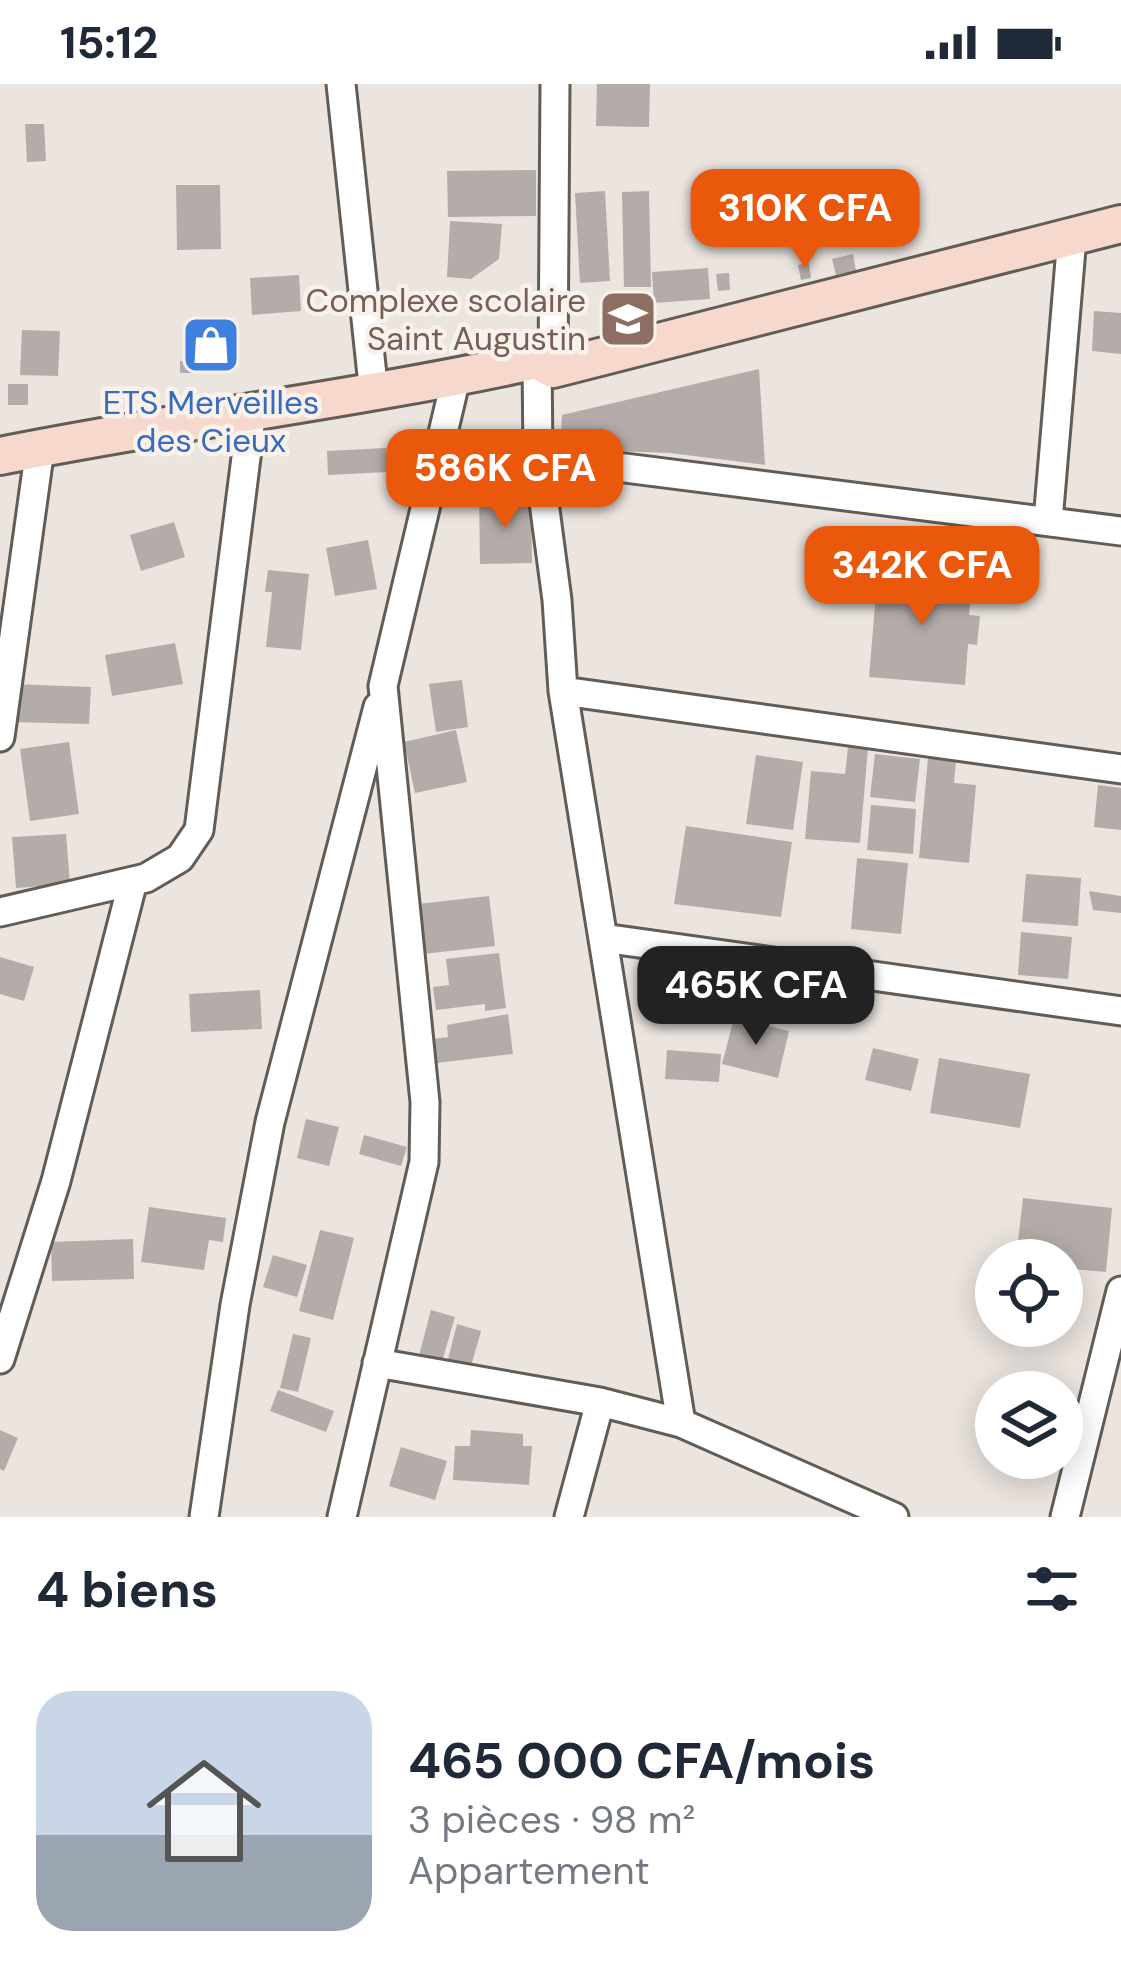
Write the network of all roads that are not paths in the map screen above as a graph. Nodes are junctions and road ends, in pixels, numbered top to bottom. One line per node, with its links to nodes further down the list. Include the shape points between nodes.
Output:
1 (341, 84): 7 (street)
2 (555, 84): 5 (street)
3 (1121, 224): 4 (main road)
4 (1072, 238): 5 (main road); 12 (street)
5 (545, 365): 6 (main road); 11 (street)
6 (455, 378): 7 (main road); 14 (street)
7 (374, 394): 8 (main road)
8 (252, 410): 9 (main road); 18 (street, via 199,830 180,859)
9 (40, 448): 10 (main road); 16 (street)
10 (0, 456)
11 (538, 457): 12 (street); 15 (street)
12 (1048, 521): 13 (street)
13 (1121, 531)
14 (383, 686): 24 (street, via 425,1102 424,1162); 27 (street, via 270,1122)
15 (563, 691): 17 (street); 20 (street)
16 (0, 737)
17 (1121, 769)
18 (133, 881): 19 (street); 23 (street, via 56,1181)
19 (0, 912)
20 (603, 938): 21 (street); 26 (street)
21 (1121, 1011)
22 (1121, 1291): 31 (street)
23 (0, 1359)
24 (377, 1363): 25 (street); 28 (street)
25 (600, 1402): 26 (street); 29 (street)
26 (681, 1423): 30 (street)
27 (204, 1517)
28 (343, 1517)
29 (569, 1517)
30 (894, 1517)
31 (1065, 1517)

